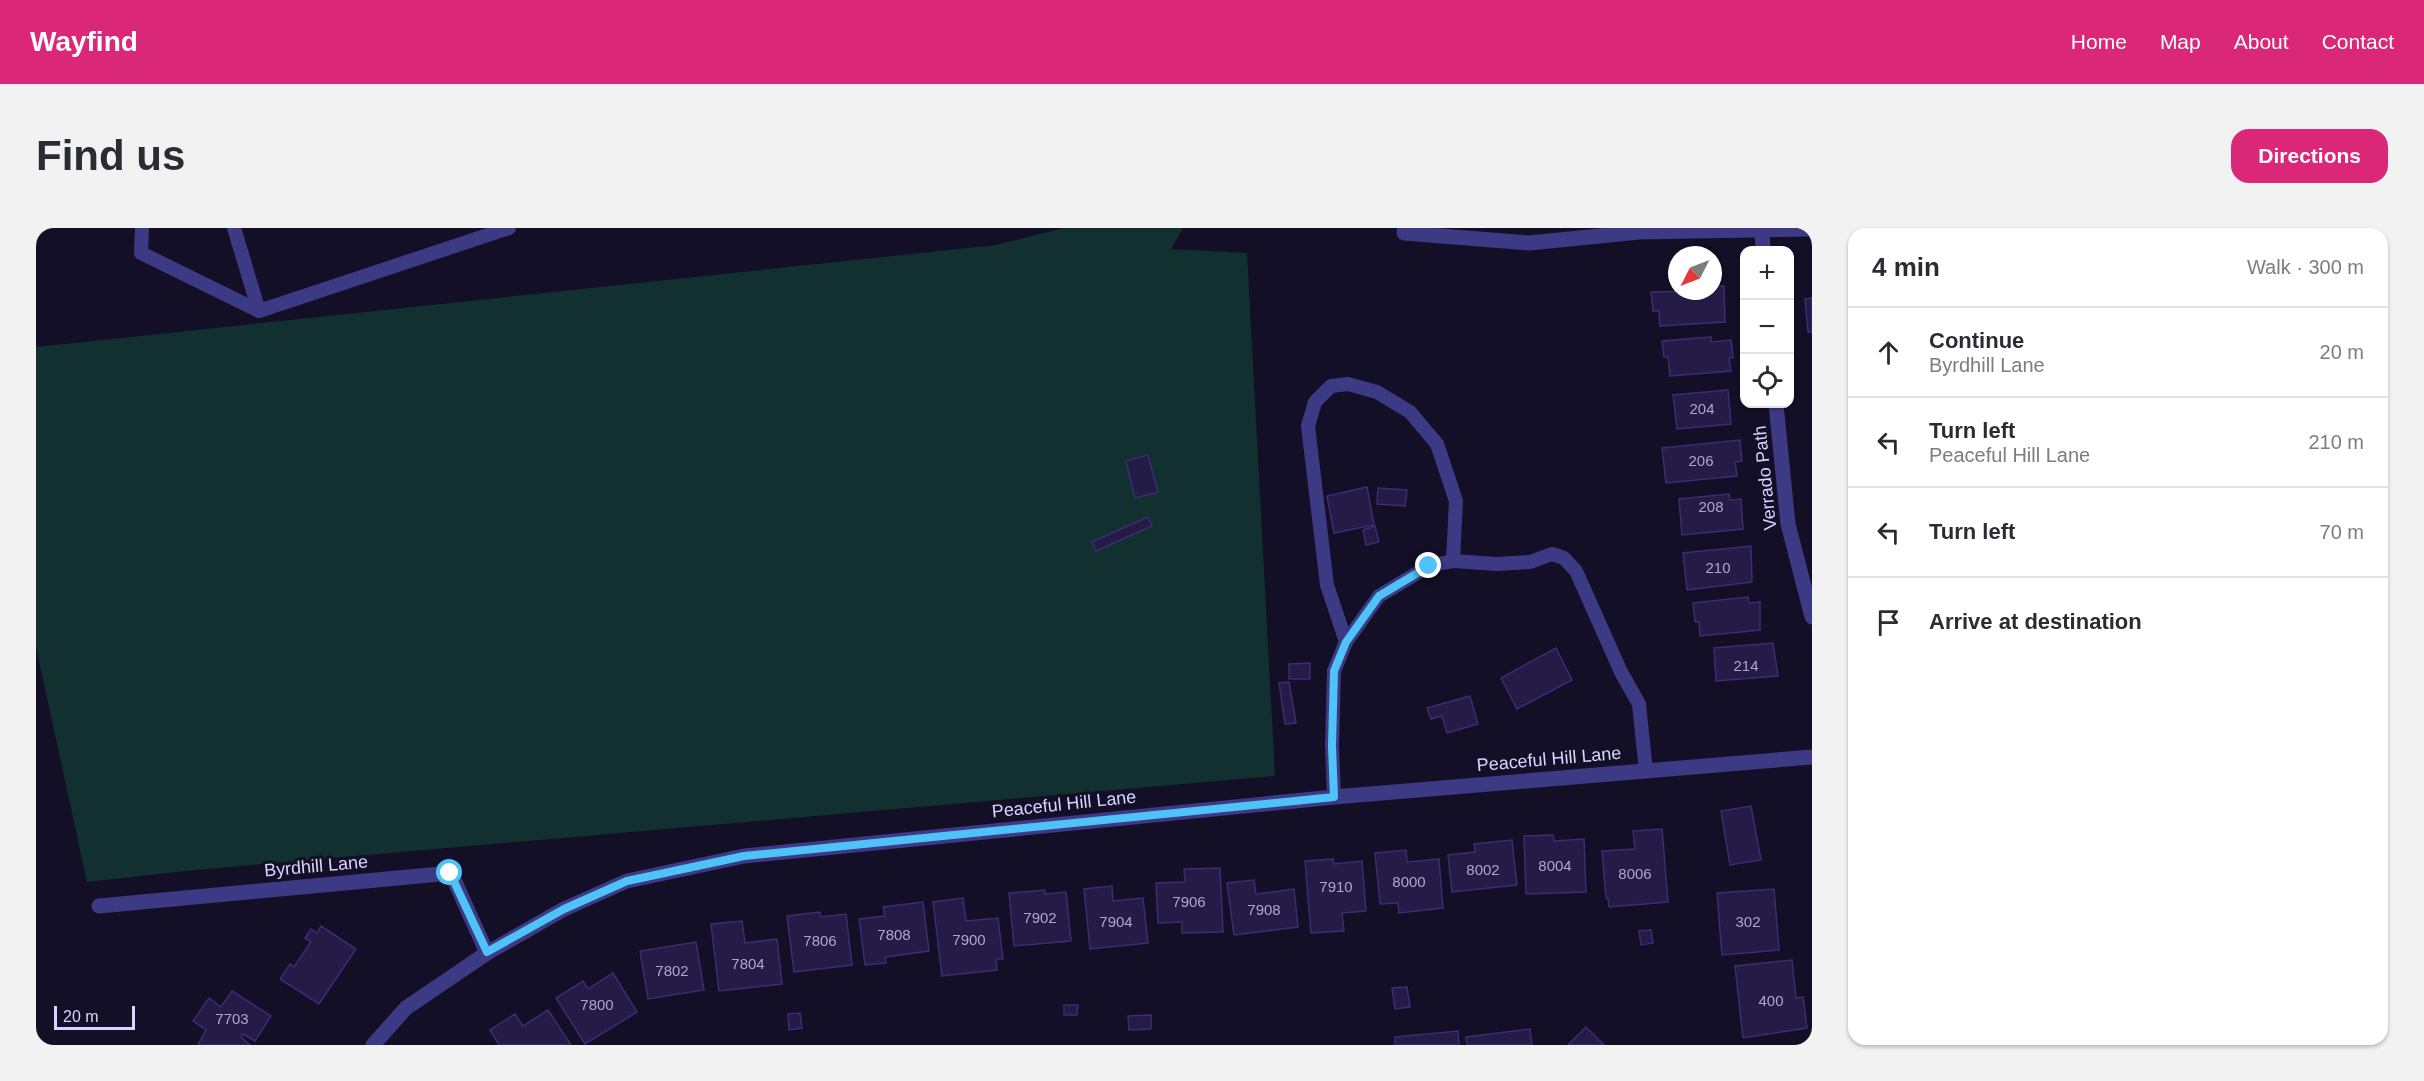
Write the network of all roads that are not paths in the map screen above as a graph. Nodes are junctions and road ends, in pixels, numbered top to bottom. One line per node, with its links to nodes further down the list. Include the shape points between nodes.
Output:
1 (142, 228): 8 (lane, via 141,253)
2 (234, 228): 8 (lane)
3 (509, 228): 8 (lane)
4 (1812, 229): 5 (street)
5 (1761, 230): 6 (street, via 1639,232 1529,243); 7 (street)
6 (1405, 231)
7 (1763, 246)
8 (259, 311)
9 (1776, 408): 11 (street, Verrado Path, via 1788,524)
10 (1453, 561): 12 (lane, via 1429,566 1379,596); 12 (lane, via 1456,501 1437,444 1410,412 1377,392 1348,384 1331,386 1315,402 1308,426 1327,585); 14 (lane, via 1530,562 1552,555 1564,558 1576,571 1621,672 1640,704)
11 (1812, 617)
12 (1346, 642): 15 (lane, via 1334,671)
13 (1812, 757): 14 (street, Peaceful Hill Lane)
14 (1646, 771): 15 (street, Peaceful Hill Lane)
15 (1334, 797): 17 (street, Peaceful Hill Lane, via 733,858 627,881 564,909)
16 (99, 906): 17 (street, Byrdhill Lane, via 450,873)
17 (487, 952): 18 (street, Peaceful Hill Lane, via 406,1008)
18 (373, 1045)

